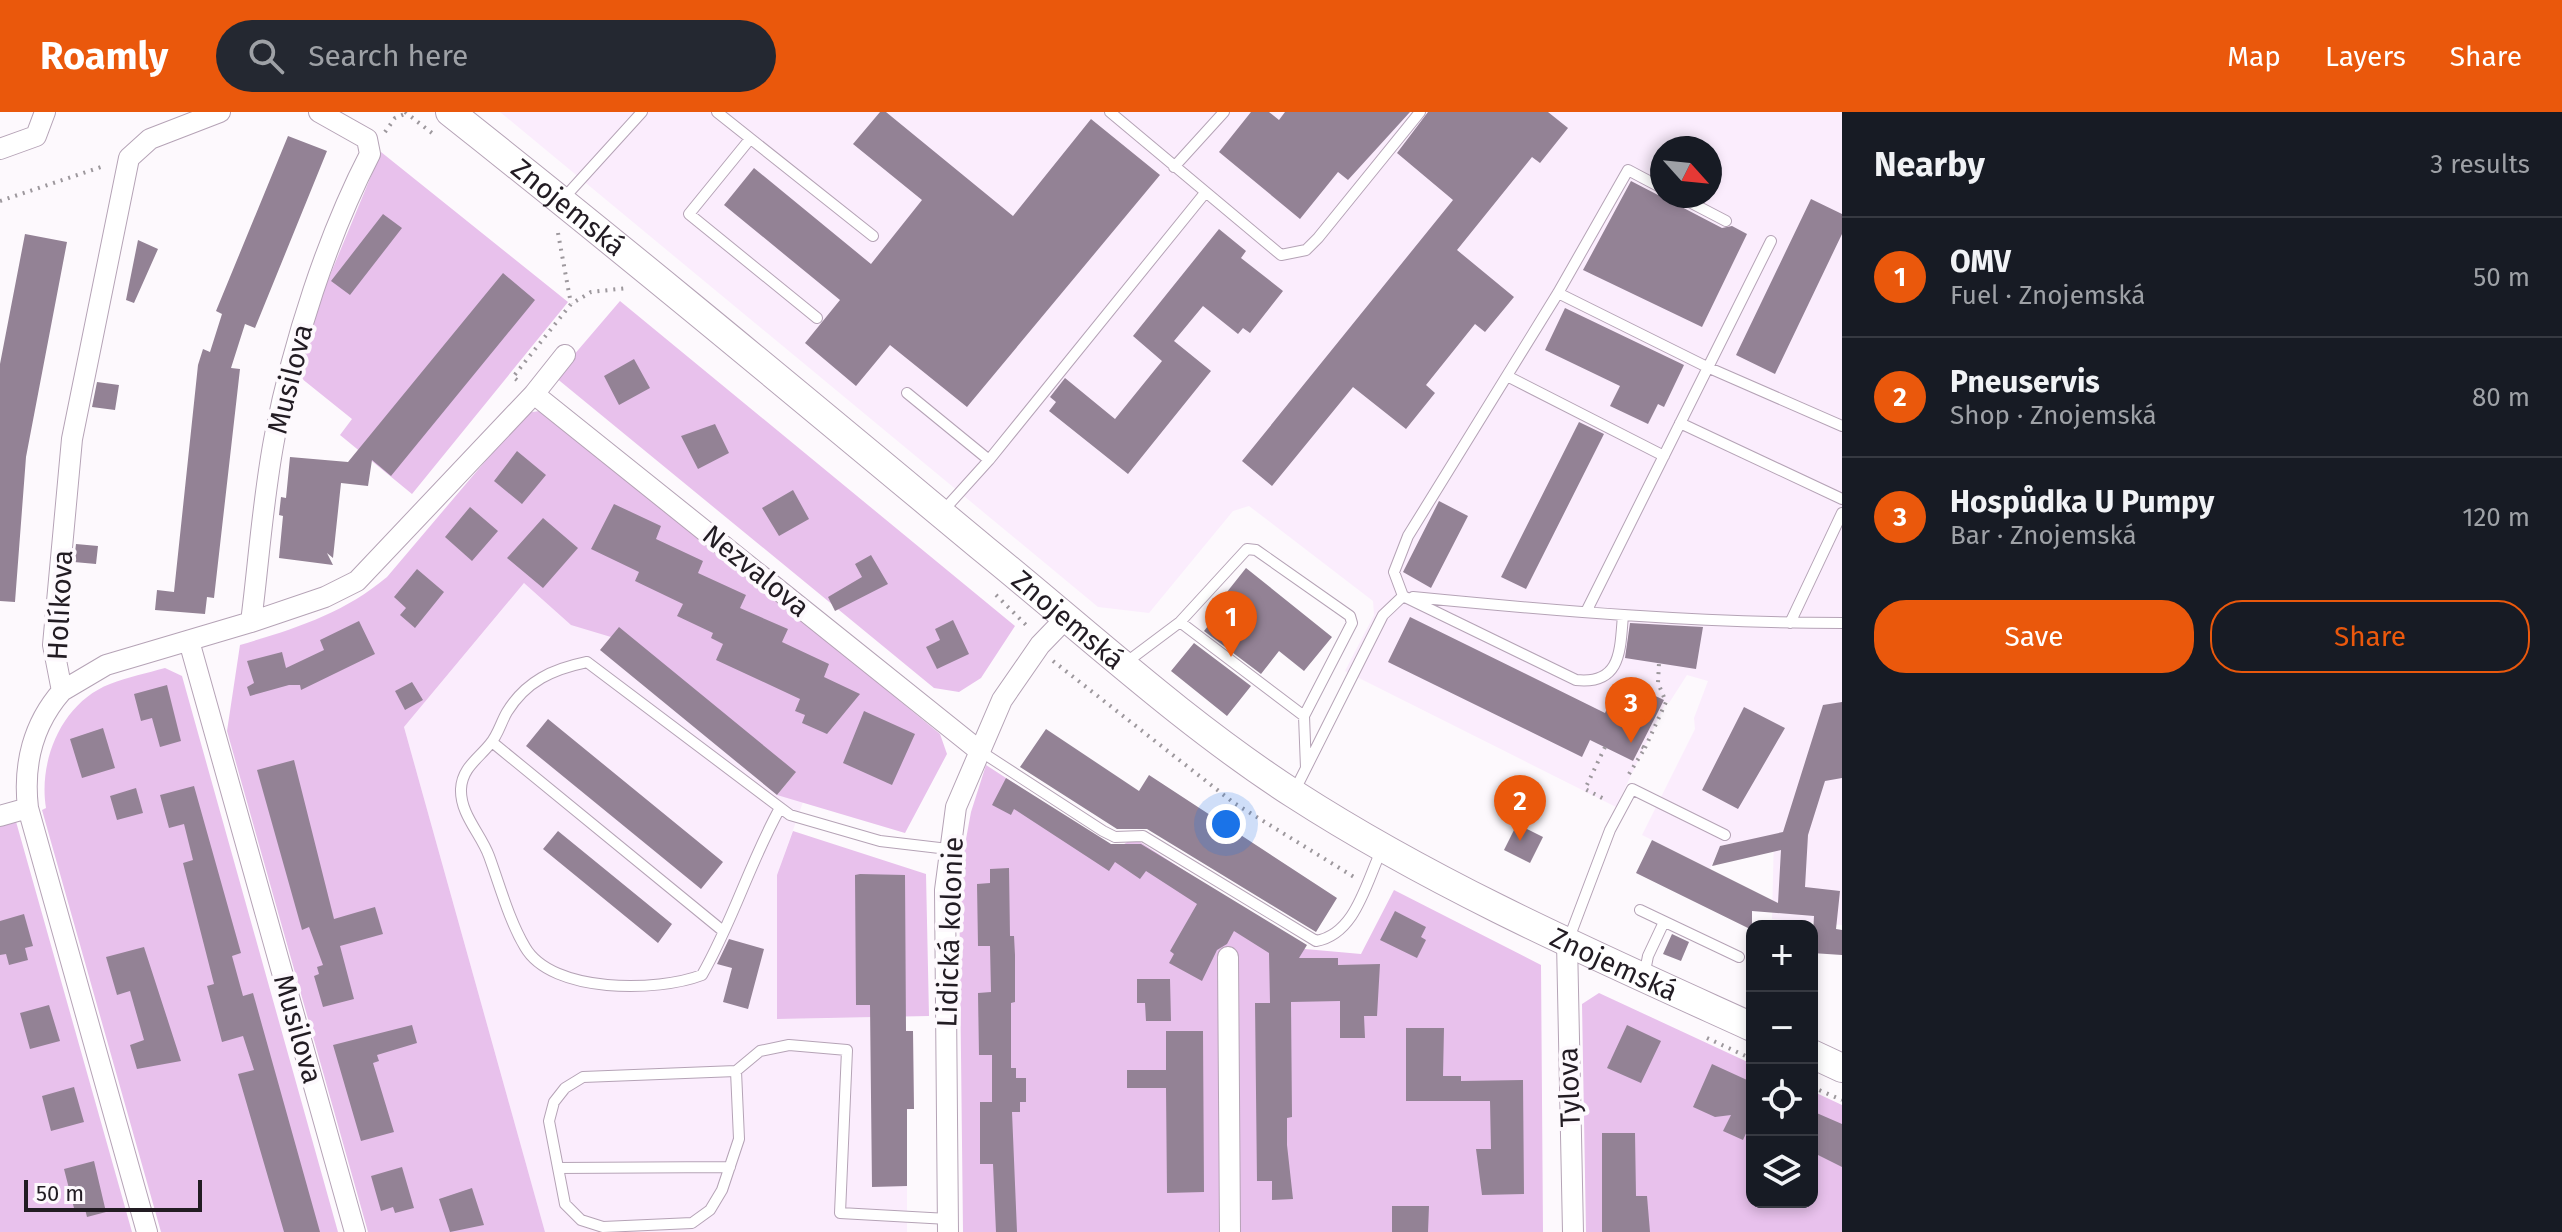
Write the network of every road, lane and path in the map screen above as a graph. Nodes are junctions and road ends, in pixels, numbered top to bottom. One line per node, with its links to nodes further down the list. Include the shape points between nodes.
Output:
1 (45, 112): 13 (street, via 36,136)
2 (220, 112): 14 (street, via 150,139)
3 (319, 112): 50 (street, Musilova, via 367,139 370,154 300,327 287,376)
4 (405, 112): 12 (path)
5 (450, 112): 18 (main road, Znojemská)
6 (642, 112): 18 (lane)
7 (717, 112): 11 (lane)
8 (1110, 112): 15 (lane)
9 (1224, 112): 15 (lane)
10 (1420, 112): 17 (lane, via 1306,250 1281,255)
11 (750, 139): 24 (lane); 32 (lane, via 689,214)
12 (441, 140)
13 (0, 149)
14 (129, 158): 19 (path); 58 (street, Holíkova, via 72,439 53,645)
15 (1174, 167): 17 (lane)
16 (1650, 182): 29 (lane, via 1628,170)
17 (1205, 193): 41 (lane)
18 (562, 200): 43 (main road, Znojemská)
19 (0, 201)
20 (1701, 208): 21 (lane)
21 (1726, 221)
22 (550, 227): 23 (path)
23 (558, 233): 26 (path); 31 (path)
24 (873, 236)
25 (1771, 241): 34 (lane)
26 (570, 242)
27 (616, 279): 28 (path)
28 (627, 288): 30 (path); 31 (path, via 591,292)
29 (1558, 293): 34 (lane); 35 (lane)
30 (636, 296)
31 (571, 304): 37 (path, via 513,377)
32 (817, 318)
33 (565, 355): 37 (street)
34 (1707, 367): 38 (lane); 39 (lane)
35 (1507, 376): 40 (lane); 46 (lane, via 1397,558 1394,572)
36 (907, 393): 41 (lane)
37 (534, 394): 50 (street, via 357,581); 63 (street, Nezvalova)
38 (1680, 423): 40 (lane); 42 (lane)
39 (1842, 426)
40 (1664, 456): 47 (lane)
41 (989, 460): 43 (lane)
42 (1842, 499)
43 (941, 513): 49 (main road, Znojemská)
44 (1842, 513): 52 (lane)
45 (991, 591): 55 (path, via 1025,620)
46 (1403, 596): 47 (lane); 48 (lane, via 1589,682 1601,679 1615,665); 64 (lane, via 1383,615)
47 (1586, 612): 48 (lane)
48 (1623, 615): 52 (lane)
49 (1067, 617): 55 (street, Lidická kolonie); 57 (main road, Znojemská)
50 (251, 622): 54 (street)
51 (1180, 622): 57 (lane); 59 (lane); 59 (lane, via 1247,549 1256,550 1350,616 1352,623)
52 (1790, 623): 53 (lane)
53 (1842, 623)
54 (189, 641): 58 (street, via 106,665); 91 (street, Musilova)
55 (1040, 645): 63 (street, Lidická kolonie, via 1002,700); 73 (path, via 1059,668 1234,803)
56 (1659, 663): 62 (path, via 1658,683 1666,702)
57 (1123, 664): 65 (main road, Znojemská)
58 (62, 691): 67 (street, Holíkova, via 37,731 28,760)
59 (1304, 716): 64 (lane)
60 (492, 742): 68 (lane, via 528,686 558,668 587,662); 76 (lane); 76 (lane, via 466,769 461,790 468,818 487,850 526,950 546,966 587,982 637,988 676,985 702,975)
61 (1605, 747): 66 (path, via 1585,789)
62 (1645, 748)
63 (977, 749): 72 (street, Lidická kolonie, via 956,807); 73 (lane, via 1103,831 1115,837 1143,836 1309,939 1333,938 1346,925)
64 (1306, 768): 65 (lane)
65 (1293, 793): 71 (main road, Znojemská)
66 (1612, 802)
67 (28, 808): 69 (street); 90 (street, Holíkova)
68 (780, 808): 72 (lane, via 880,841); 76 (lane)
69 (0, 816)
70 (1725, 835): 77 (lane, via 1632,789 1605,828)
71 (1383, 848): 73 (lane); 77 (main road, Znojemská)
72 (948, 849): 89 (street, Lidická kolonie)
73 (1366, 885)
74 (1640, 910): 75 (lane)
75 (1664, 922): 79 (lane); 80 (lane)
76 (723, 931)
77 (1567, 942): 80 (main road, Znojemská); 93 (street, Tylova)
78 (1228, 957): 92 (street)
79 (1739, 957)
80 (1644, 978): 81 (main road, Znojemská)
81 (1746, 1024)
82 (1818, 1057): 83 (main road)
83 (1842, 1068)
84 (736, 1071): 87 (lane, via 739,1139); 88 (lane, via 583,1077 565,1088 549,1121); 89 (lane, via 760,1051 789,1045 847,1050 840,1213)
85 (1818, 1090): 86 (path)
86 (1842, 1100)
87 (730, 1167): 88 (lane); 88 (lane, via 710,1210 692,1223 603,1227 581,1220 565,1204)
88 (558, 1168)
89 (948, 1226)
90 (147, 1232)
91 (355, 1232)
92 (1230, 1232)
93 (1573, 1232)

